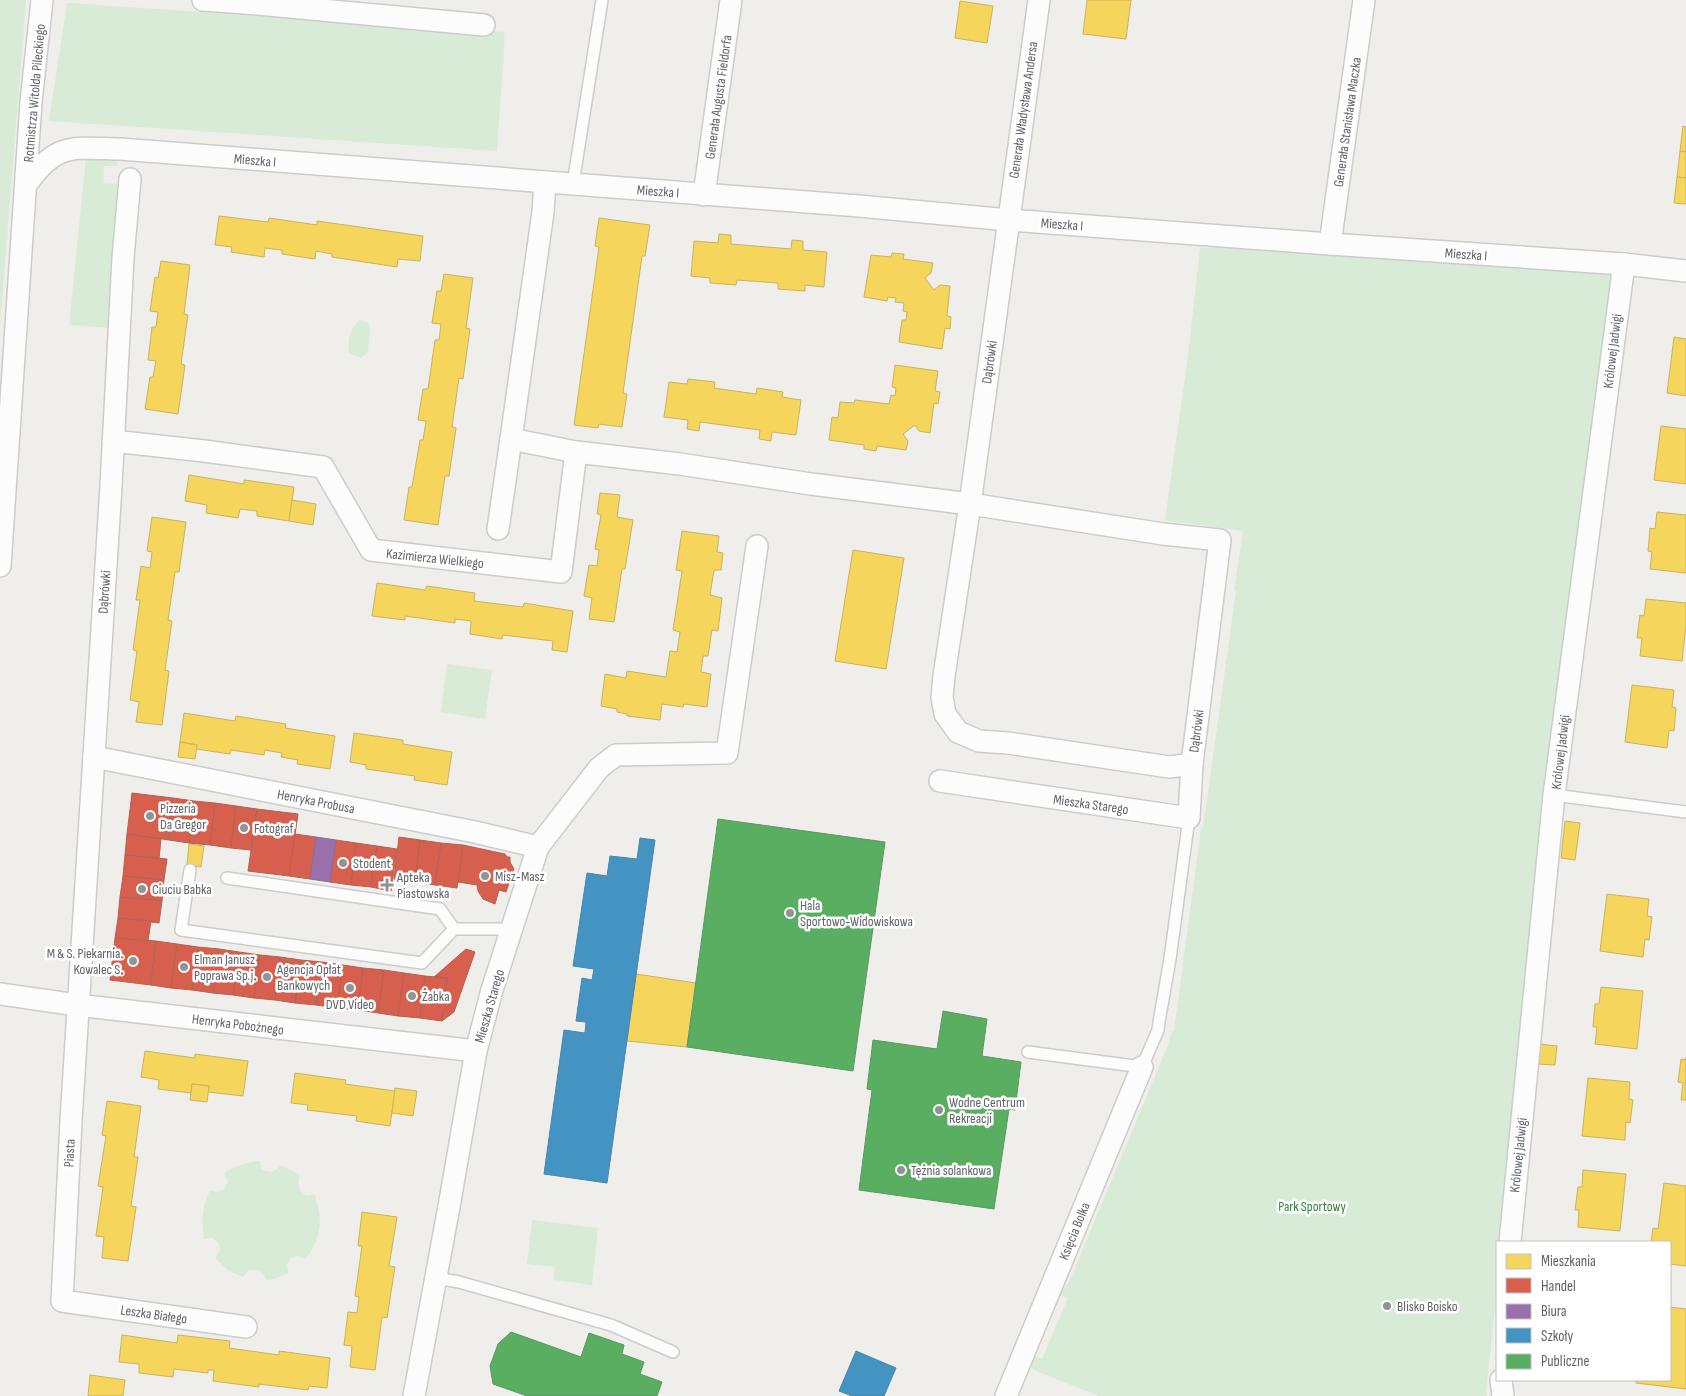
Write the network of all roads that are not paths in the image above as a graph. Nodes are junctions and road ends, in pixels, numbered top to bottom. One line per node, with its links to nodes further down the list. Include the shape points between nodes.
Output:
1 (42, 0): 12 (street, Rotmistrza Witolda Pileckiego)
2 (203, 0): 7 (street)
3 (602, 0): 11 (lane)
4 (731, 0): 13 (street, Generała Augusta Fieldorfa)
5 (1039, 0): 14 (street, Generała Władysława Andersa)
6 (1364, 0): 15 (street, Generała Stanisława Maczka)
7 (246, 1): 8 (street)
8 (484, 25)
9 (130, 178): 19 (street, Dąbrówki)
10 (544, 182): 11 (street, Mieszka I); 12 (street, Mieszka I, via 76,148 53,155 39,167); 18 (street, via 543,212)
11 (573, 184): 13 (street, Mieszka I)
12 (26, 186): 24 (street)
13 (704, 195): 14 (street, Mieszka I)
14 (1009, 220): 15 (street, Mieszka I); 21 (street, Dąbrówki)
15 (1330, 244): 16 (street, Mieszka I)
16 (1624, 264): 17 (street, Mieszka I); 28 (street, Królowej Jadwigi)
17 (1686, 271)
18 (510, 439): 20 (street); 22 (street)
19 (113, 441): 20 (street, Kazimierza Wielkiego, via 323,466 371,550 561,572); 25 (street, Dąbrówki)
20 (576, 452): 21 (street)
21 (970, 504): 26 (street, Dąbrówki, via 942,697 945,714 958,732 979,741 1169,767); 26 (street, Dąbrówki, via 1220,540)
22 (498, 529)
23 (757, 546): 31 (street, Mieszka Starego, via 727,753 616,755 599,768)
24 (0, 566)
25 (94, 757): 31 (street, Henryka Probusa); 37 (street, Dąbrówki)
26 (1192, 764): 30 (street)
27 (940, 781): 30 (street, Mieszka Starego)
28 (1554, 795): 29 (lane); 41 (street, Królowej Jadwigi)
29 (1686, 812)
30 (1189, 818): 40 (lane, via 1158,1030)
31 (538, 847): 35 (street, Mieszka Starego)
32 (190, 870): 34 (lane, via 181,930 422,963)
33 (227, 878): 34 (lane, via 440,909)
34 (454, 929): 35 (lane)
35 (512, 929): 38 (street, Mieszka Starego)
36 (0, 994): 37 (street, Henryka Pobożnego)
37 (77, 1005): 38 (street, Henryka Pobożnego); 43 (street, Piasta)
38 (476, 1051): 42 (street, Mieszka Starego)
39 (1028, 1052): 40 (lane)
40 (1142, 1067): 48 (street, Księcia Bolka)
41 (1510, 1241)
42 (436, 1278): 45 (lane, via 611,1325); 47 (street, Mieszka Starego)
43 (62, 1301): 44 (street, Leszka Białego)
44 (246, 1327)
45 (673, 1352)
46 (1502, 1381): 49 (street)
47 (414, 1396)
48 (1006, 1396)
49 (1503, 1396)

